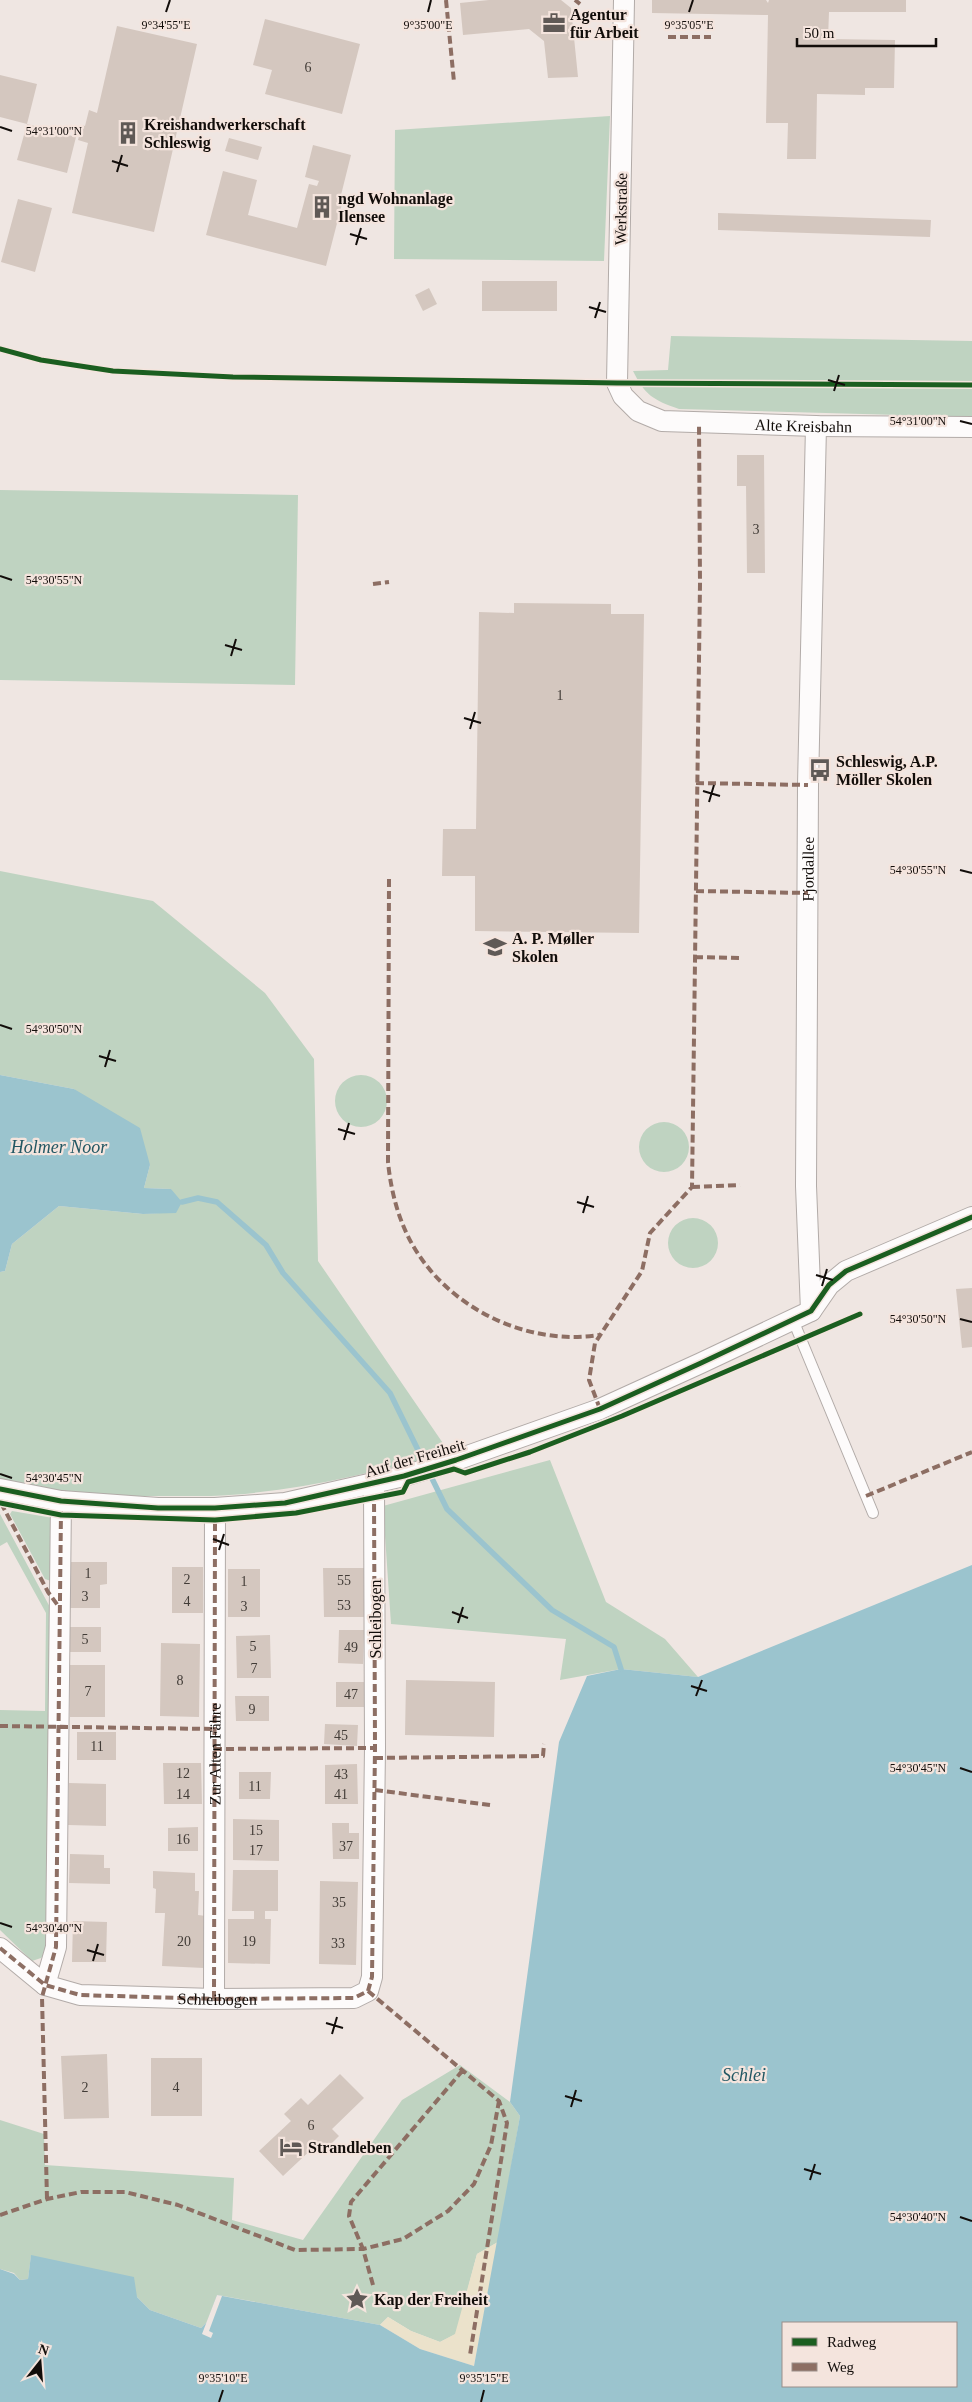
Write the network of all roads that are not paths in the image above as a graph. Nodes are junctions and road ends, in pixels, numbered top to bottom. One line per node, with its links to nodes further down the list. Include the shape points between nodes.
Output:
1 (624, 0): 2 (street, Werkstraße, via 618,383 623,396)
2 (638, 411): 3 (street, Alte Kreisbahn, via 662,421)
3 (816, 426): 4 (street, Alte Kreisbahn); 6 (street, Fjordallee, via 808,825 806,1186)
4 (972, 427)
5 (972, 1217): 6 (street, via 846,1271 829,1284)
6 (811, 1311): 7 (street, Auf der Freiheit)
7 (793, 1320): 8 (street, Auf der Freiheit, via 600,1409 456,1460); 12 (lane)
8 (374, 1483): 11 (street, Auf der Freiheit, via 285,1503); 15 (street, Schleibogen, via 375,1782 372,1978 368,1991 354,1998)
9 (0, 1489): 10 (street, Auf der Freiheit)
10 (60, 1501): 11 (street, Auf der Freiheit, via 158,1508); 14 (street, via 56,1947)
11 (215, 1508): 15 (street, Zur Alten Fähre)
12 (873, 1513)
13 (0, 1948): 14 (street)
14 (45, 1986): 15 (street, Schleibogen, via 80,1996)
15 (214, 1999)

